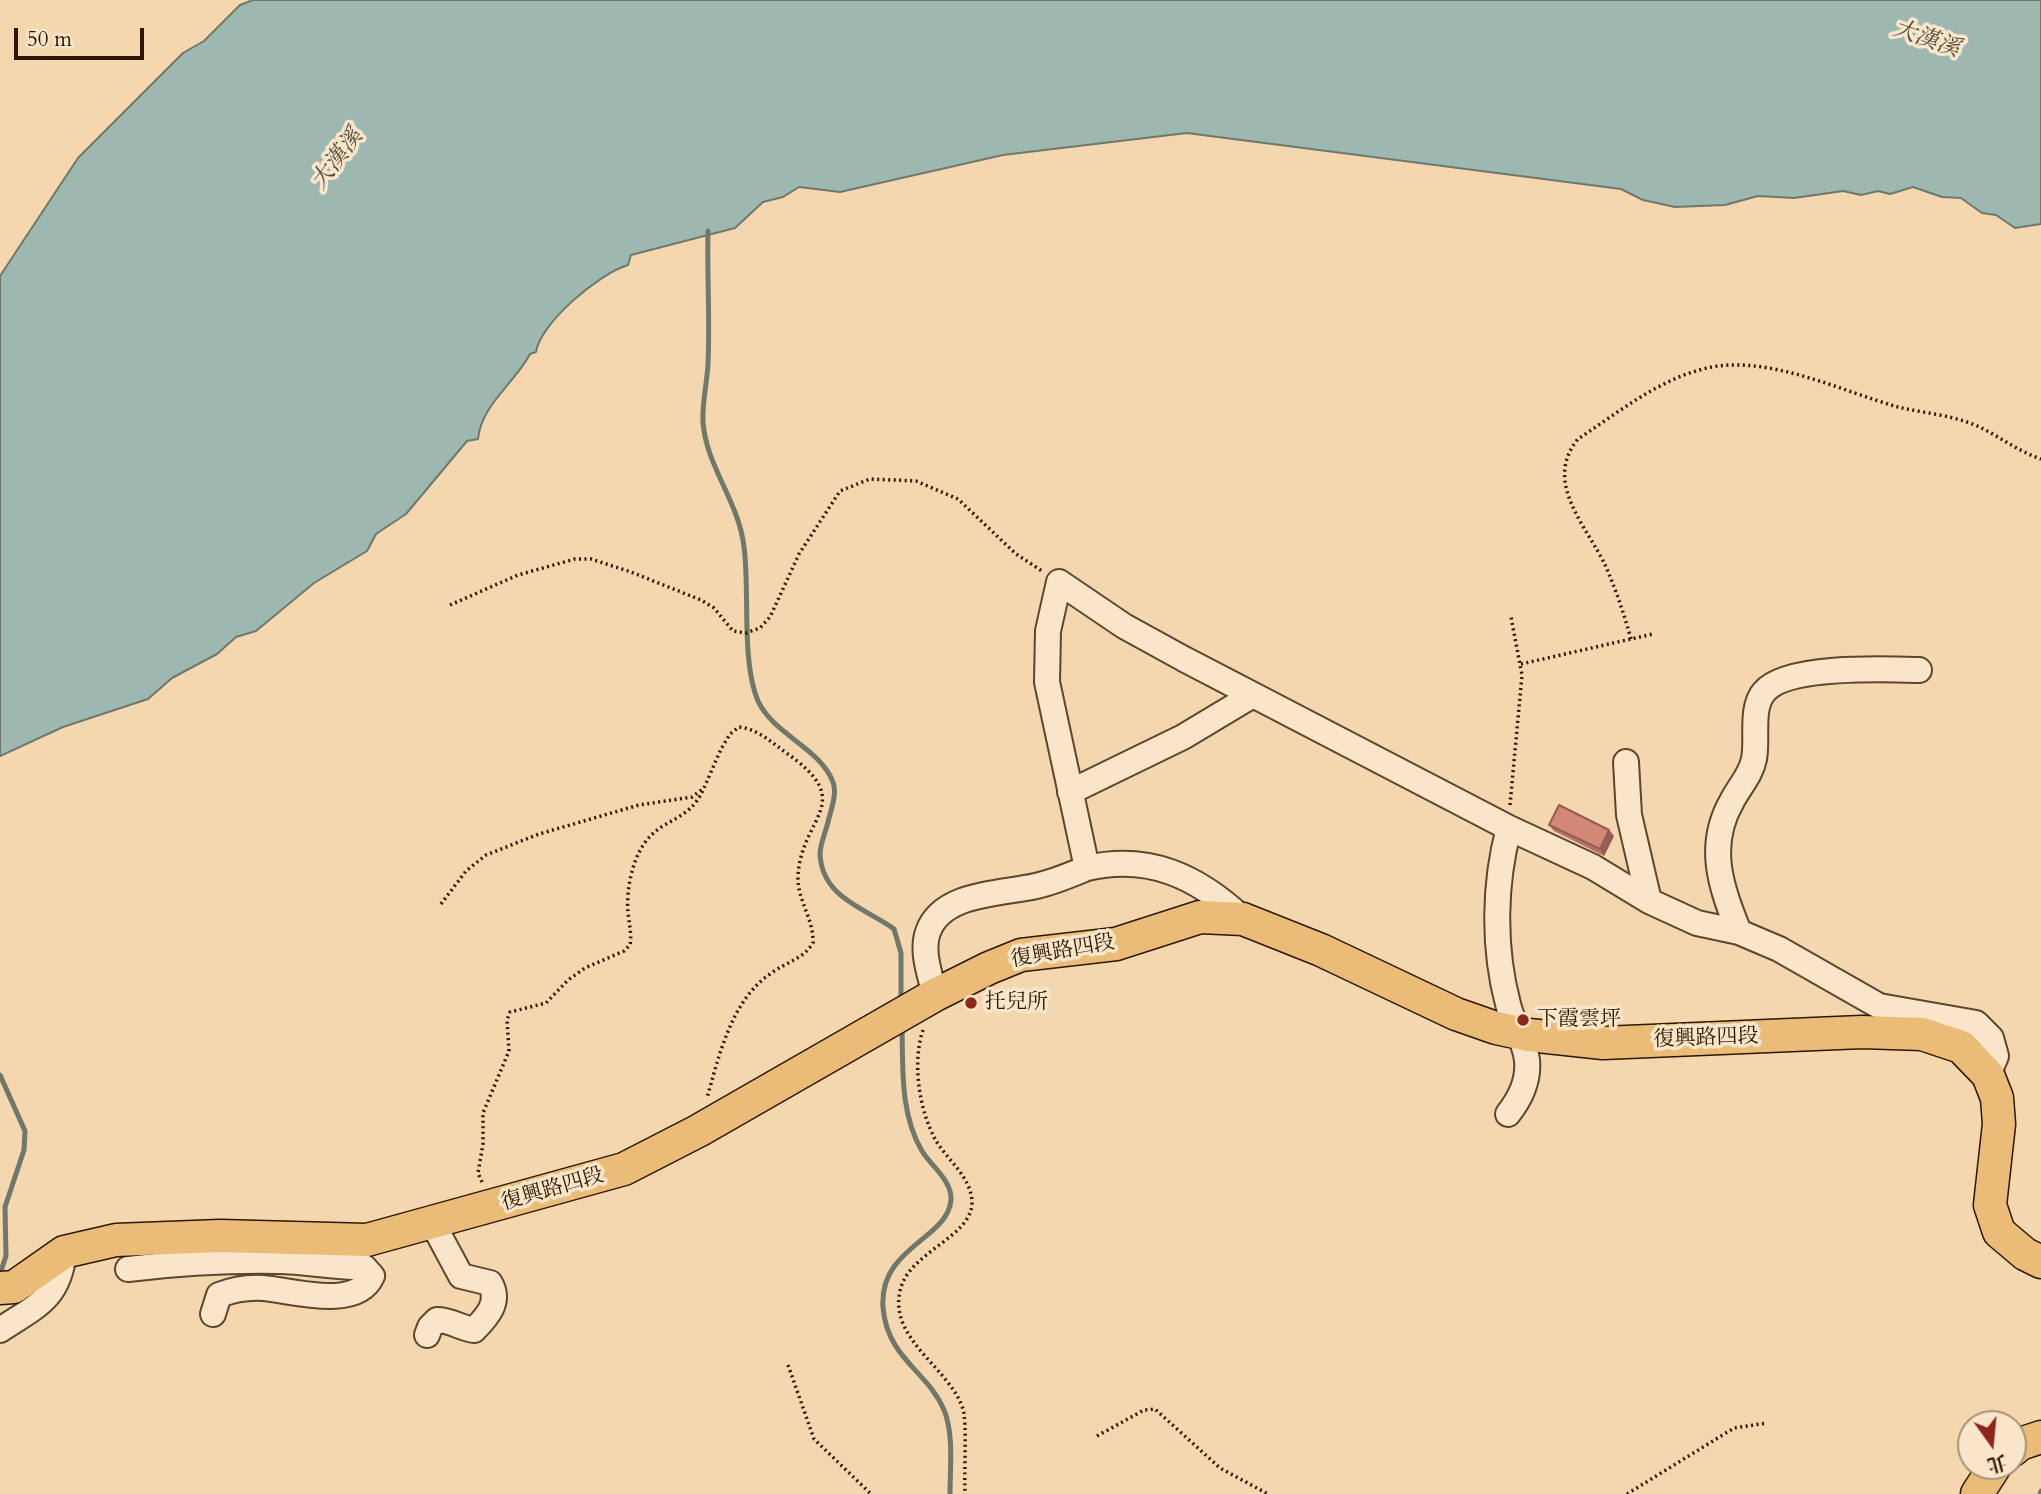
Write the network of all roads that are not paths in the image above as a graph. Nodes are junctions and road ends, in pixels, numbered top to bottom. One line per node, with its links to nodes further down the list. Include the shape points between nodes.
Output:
1 (1919, 670): 9 (lane, via 1823,671 1785,679 1764,691 1757,706 1753,768 1720,825 1716,854 1723,891)
2 (1253, 695): 4 (lane, via 1183,737); 4 (lane, via 1124,626 1059,582 1045,662); 5 (lane)
3 (1626, 762): 7 (lane, via 1629,816)
4 (1070, 792): 6 (lane)
5 (1509, 828): 7 (lane, via 1593,867); 11 (lane, via 1497,913 1507,1003)
6 (1087, 868): 8 (lane, via 1124,862 1161,868 1223,900); 10 (lane, via 946,908 927,934 926,961)
7 (1649, 901): 9 (lane, via 1697,923)
8 (1243, 919): 10 (main road, 復興路四段, via 1200,916 1116,944 1021,955); 11 (main road, 復興路四段, via 1456,1014)
9 (1739, 932): 12 (lane, via 1779,949 1879,1006 1976,1023 1992,1038 1996,1056)
10 (935, 995): 14 (main road, 復興路四段, via 624,1169)
11 (1517, 1033): 12 (main road, 復興路四段, via 1603,1043 1861,1032 1922,1034 1961,1047); 13 (lane, via 1527,1060 1521,1097)
12 (1988, 1075): 17 (main road, 復興路四段, via 1997,1098 1999,1124 1990,1205 1999,1232)
13 (1508, 1114)
14 (433, 1224): 15 (main road, 復興路四段, via 367,1240); 22 (lane, via 461,1276 490,1283 495,1300 474,1330 437,1320)
15 (207, 1248): 16 (main road, 復興路四段, via 116,1240); 18 (lane); 20 (lane, via 335,1268 364,1267 372,1276 354,1291 326,1297 262,1288 227,1292 216,1300)
16 (64, 1252): 19 (main road, 復興路四段, via 14,1287); 21 (lane, via 61,1278 44,1301)
17 (2041, 1262)
18 (128, 1269)
19 (0, 1288)
20 (213, 1314)
21 (0, 1330)
22 (427, 1335)

